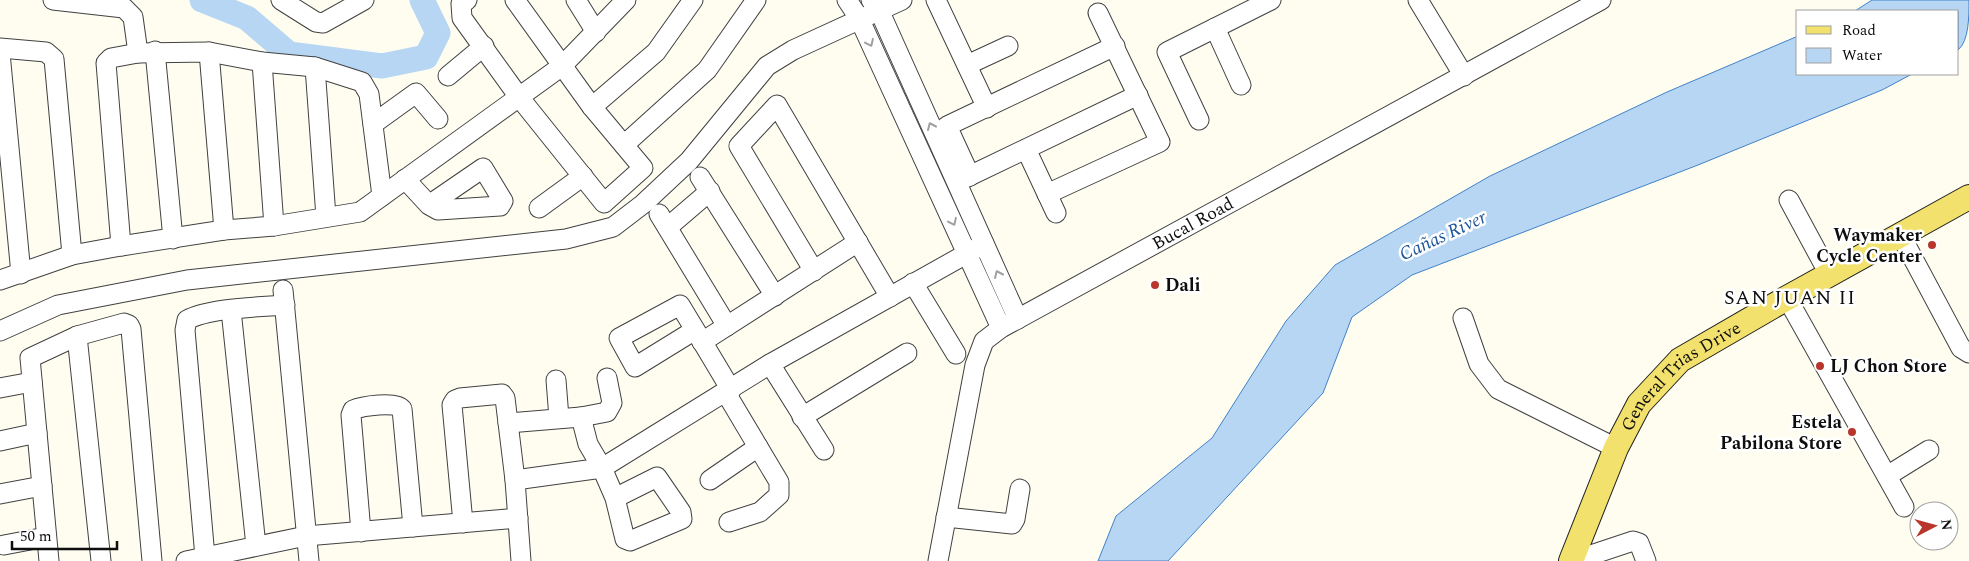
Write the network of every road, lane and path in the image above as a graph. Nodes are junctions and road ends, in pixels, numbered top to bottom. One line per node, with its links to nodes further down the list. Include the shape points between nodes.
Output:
1 (53, 0): 25 (street, via 124,8 133,17)
2 (281, 0): 3 (street, via 323,23)
3 (364, 0)
4 (468, 0): 21 (street, via 461,4 462,18)
5 (515, 0): 30 (street)
6 (576, 0): 20 (street)
7 (626, 0): 20 (street)
8 (693, 0): 37 (street, via 656,52)
9 (756, 0): 42 (street, via 707,70)
10 (847, 0): 18 (street)
11 (902, 0): 16 (street)
12 (936, 0): 29 (street)
13 (1271, 0): 19 (street)
14 (1418, 0): 33 (street)
15 (1601, 0): 33 (street, Bucal Road)
16 (875, 5): 18 (street); 46 (street, one-way to 16)
17 (1098, 13): 23 (street)
18 (859, 18): 47 (street, one-way to 47); 77 (street, via 767,66 689,161 644,204 613,227 566,239 187,280 58,305)
19 (1215, 28): 34 (street); 40 (street, via 1167,52)
20 (596, 32): 30 (street)
21 (484, 46): 32 (street); 36 (street)
22 (1008, 46): 29 (street)
23 (1115, 46): 35 (street); 38 (street)
24 (0, 48): 64 (street, via 46,52 54,59)
25 (146, 52): 26 (street); 59 (street); 62 (street, via 111,58 106,63)
26 (208, 52): 28 (street); 57 (street)
27 (0, 53): 66 (street)
28 (262, 62): 31 (street); 56 (street)
29 (967, 64): 38 (street)
30 (562, 66): 36 (street); 37 (street)
31 (315, 67): 41 (street, via 362,82 369,94); 55 (street)
32 (448, 76)
33 (1464, 76): 75 (street, Bucal Road)
34 (1241, 85)
35 (1138, 95): 43 (street); 48 (street, via 1160,142)
36 (519, 97): 44 (street); 45 (street)
37 (592, 107): 42 (street)
38 (988, 108): 46 (street, via 947,126)
39 (438, 119): 41 (street, via 416,93)
40 (1199, 120)
41 (373, 124): 49 (street)
42 (624, 145): 44 (street, via 643,168 604,203)
43 (1026, 149): 46 (street); 48 (street)
44 (583, 176): 53 (street)
45 (405, 179): 49 (street); 52 (street)
46 (963, 179): 47 (street); 61 (street)
47 (938, 191): 63 (street, one-way to 63)
48 (1047, 194): 54 (street)
49 (382, 196): 55 (street, via 360,212)
50 (1969, 197): 58 (main road, General Trias Drive)
51 (1789, 200): 67 (street)
52 (429, 205)
53 (539, 208)
54 (1056, 213)
55 (326, 218): 56 (street)
56 (274, 226): 57 (street)
57 (224, 230): 59 (street)
58 (1900, 234): 67 (main road, General Trias Drive); 80 (street, via 1961,348)
59 (173, 239): 62 (street)
60 (858, 242): 65 (street); 65 (street, via 777,105 739,146); 71 (street)
61 (984, 244): 63 (street); 75 (street, one-way to 61)
62 (121, 246): 64 (street)
63 (967, 253): 69 (street); 75 (street)
64 (72, 255): 66 (street)
65 (814, 271): 70 (street)
66 (21, 274): 68 (street)
67 (1829, 274): 72 (main road, General Trias Drive)
68 (0, 280)
69 (913, 283): 71 (street); 81 (street)
70 (774, 296): 76 (street); 76 (street, via 705,184 664,220)
71 (890, 296): 82 (street)
72 (1787, 298): 95 (main road, General Trias Drive, via 1680,360 1639,404); 99 (street)
73 (232, 310): 113 (street, via 284,298); 116 (street); 117 (street, via 194,316 187,320 185,330)
74 (1463, 318): 95 (street, via 1479,364 1498,388)
75 (1009, 323): 107 (street, Bucal Road, via 984,341 975,365)
76 (728, 326): 87 (street, via 699,336)
77 (0, 331)
78 (77, 336): 85 (street, via 30,358); 119 (street); 120 (street, via 124,323 131,329)
79 (907, 353): 89 (street)
80 (1969, 353)
81 (956, 354)
82 (770, 364): 87 (street); 89 (street)
83 (607, 378): 88 (street, via 612,397 610,410)
84 (556, 380): 90 (street)
85 (32, 382): 86 (street); 92 (street)
86 (0, 388)
87 (728, 391): 94 (street); 98 (street)
88 (581, 417): 90 (street); 98 (street, via 589,447)
89 (802, 417): 96 (street)
90 (559, 418): 91 (street)
91 (508, 423): 100 (street); 110 (street, via 502,394 460,398 452,405)
92 (37, 433): 93 (street); 102 (street)
93 (0, 441)
94 (758, 447): 101 (street); 109 (street, via 779,482 779,494 760,512)
95 (1616, 448): 125 (main road, General Trias Drive)
96 (824, 450)
97 (1928, 450): 99 (street)
98 (602, 468): 100 (street); 105 (street)
99 (1887, 476): 106 (street)
100 (515, 480): 108 (street)
101 (710, 480)
102 (42, 486): 104 (street); 114 (street)
103 (1020, 489): 107 (street, via 1012,524)
104 (0, 494)
105 (615, 498)
106 (1904, 507)
107 (946, 517): 124 (street, Bucal Road)
108 (518, 518): 110 (street); 123 (street)
109 (729, 522)
110 (463, 523): 111 (street)
111 (413, 527): 112 (street); 112 (street, via 402,409 395,404 359,408 351,415)
112 (361, 532): 113 (street)
113 (306, 536): 116 (street); 122 (street)
114 (46, 537): 115 (street); 118 (street)
115 (4, 545)
116 (256, 546): 117 (street)
117 (205, 557): 121 (street)
118 (49, 561)
119 (101, 561)
120 (152, 561)
121 (186, 561)
122 (309, 561)
123 (522, 561)
124 (938, 561)
125 (1572, 561): 126 (street, via 1633,541 1638,543)
126 (1646, 561)

